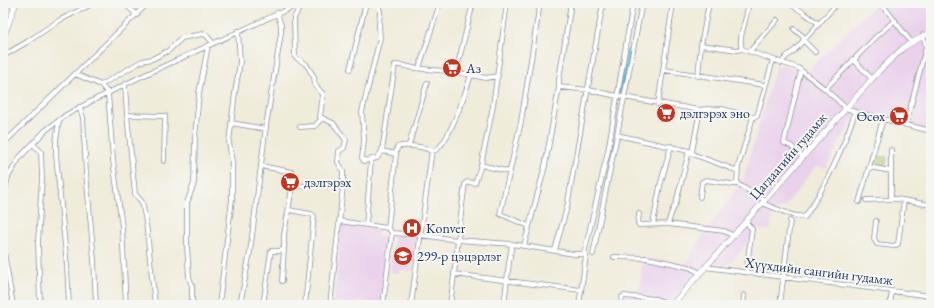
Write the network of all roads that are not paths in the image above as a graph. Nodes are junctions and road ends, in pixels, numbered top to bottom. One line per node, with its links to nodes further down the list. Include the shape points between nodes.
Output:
1 (9, 3): 21 (street)
2 (94, 3): 41 (street, via 60,20)
3 (124, 3): 25 (street)
4 (148, 3): 25 (street)
5 (302, 3): 24 (street); 72 (street, via 294,18 295,57 306,64 314,77 315,85 323,94 320,114)
6 (366, 3): 46 (street)
7 (378, 3): 91 (street, via 380,38 362,112 362,158 364,161)
8 (440, 3): 45 (street)
9 (473, 3): 49 (street)
10 (507, 3): 52 (street)
11 (540, 3): 98 (street, via 521,122)
12 (572, 3): 59 (street)
13 (603, 3): 61 (street)
14 (633, 3): 63 (street)
15 (642, 3): 64 (street)
16 (673, 3): 47 (street)
17 (709, 3): 37 (street)
18 (748, 3): 38 (street)
19 (788, 3): 22 (street)
20 (878, 3): 27 (street)
21 (15, 5): 33 (main road)
22 (795, 5): 28 (street)
23 (834, 7): 28 (street)
24 (277, 13): 30 (street); 78 (street, via 281,33)
25 (137, 14): 50 (street)
26 (777, 20): 39 (street)
27 (895, 20): 35 (street); 42 (street)
28 (819, 24): 34 (street)
29 (794, 29): 34 (street)
30 (238, 31): 36 (street); 75 (street, via 240,62)
31 (931, 32): 32 (main road, Цагдаагийн гудамж)
32 (923, 35): 35 (main road, Цагдаагийн гудамж); 76 (street, via 926,47)
33 (3, 38)
34 (804, 39): 40 (street); 44 (street)
35 (911, 42): 54 (main road, Цагдаагийн гудамж)
36 (210, 44): 56 (street, via 206,35 202,34 182,38 168,51 142,61); 57 (street); 152 (street, via 199,93 194,183 187,203 187,246)
37 (701, 45): 38 (street); 53 (street)
38 (742, 49): 39 (street)
39 (750, 51): 43 (street)
40 (815, 52)
41 (3, 56)
42 (853, 59): 54 (street); 60 (street)
43 (773, 60): 44 (street); 58 (street)
44 (781, 63): 48 (street)
45 (419, 68): 49 (street); 87 (street, via 395,65)
46 (350, 70)
47 (664, 70): 53 (street); 65 (street)
48 (801, 70): 60 (street); 90 (street, via 784,143)
49 (456, 72): 51 (street)
50 (75, 74): 56 (street); 81 (street)
51 (471, 75): 52 (street, via 486,78); 85 (street, via 449,132 439,148)
52 (498, 76): 93 (street)
53 (698, 76): 58 (street)
54 (872, 79): 67 (main road, Цагдаагийн гудамж)
55 (427, 83): 83 (street)
56 (101, 85): 62 (street)
57 (125, 85): 62 (street); 70 (street)
58 (765, 85): 71 (street, via 757,116)
59 (559, 87): 61 (street); 119 (street, via 545,166)
60 (825, 89): 67 (street)
61 (589, 90): 63 (street); 131 (street, via 567,207)
62 (108, 93): 66 (street); 150 (street, via 122,228)
63 (617, 96): 64 (street); 122 (street, via 608,151)
64 (624, 98): 65 (street); 80 (street)
65 (658, 104): 68 (street)
66 (79, 108): 74 (street); 149 (street, via 83,117)
67 (846, 108): 69 (street); 90 (main road, Цагдаагийн гудамж)
68 (700, 110): 71 (street, via 722,108); 88 (street)
69 (855, 112): 73 (street); 107 (street, via 829,176 805,217 792,215)
70 (127, 115): 92 (street, via 165,116); 151 (street, via 135,194 142,202 146,222)
71 (753, 117): 96 (street)
72 (322, 118): 77 (street, via 315,126); 101 (street, via 333,123 346,140 344,148 339,151 338,162 343,171)
73 (883, 119): 76 (street); 95 (street)
74 (59, 121): 82 (street); 148 (street, via 56,155)
75 (231, 123): 78 (street); 153 (street, via 229,142 232,199)
76 (906, 125): 79 (street)
77 (300, 127)
78 (266, 129): 94 (street)
79 (931, 131)
80 (617, 135): 84 (street); 123 (street)
81 (3, 144)
82 (33, 144): 103 (street, via 11,170); 147 (street, via 41,152 38,237)
83 (409, 145): 85 (street); 89 (street, via 398,147)
84 (671, 146): 88 (street); 116 (street)
85 (432, 150): 124 (street)
86 (891, 150): 97 (street)
87 (382, 151): 89 (street); 91 (street, via 377,158)
88 (691, 152): 96 (street); 117 (street)
89 (396, 154): 120 (street)
90 (803, 157): 107 (main road, Цагдаагийн гудамж)
91 (371, 160): 118 (street)
92 (164, 161)
93 (481, 165): 98 (street); 126 (street, via 475,183 466,182)
94 (262, 166): 100 (street, via 293,173); 154 (street)
95 (869, 167): 97 (street); 108 (street)
96 (738, 171): 99 (street)
97 (891, 171): 104 (street)
98 (510, 172): 119 (street, via 500,214)
99 (737, 184): 102 (street, via 706,180 702,182); 107 (street)
100 (292, 185): 101 (street); 110 (street)
101 (343, 186): 112 (street)
102 (700, 197)
103 (3, 199)
104 (891, 199): 105 (street); 106 (street)
105 (866, 200)
106 (904, 200): 109 (street); 113 (street, via 898,244 876,244)
107 (764, 202): 114 (main road, Цагдаагийн гудамж)
108 (859, 202)
109 (931, 205)
110 (289, 210): 130 (street); 156 (street, via 314,216)
111 (639, 214): 116 (street, via 638,225)
112 (339, 221): 118 (street); 157 (street)
113 (876, 221)
114 (746, 222): 125 (main road, Цагдаагийн гудамж); 136 (street, via 752,229)
115 (790, 222): 139 (street)
116 (653, 224): 117 (street)
117 (668, 224): 125 (street, via 724,231)
118 (366, 225): 120 (street)
119 (529, 226): 129 (street)
120 (388, 228): 121 (street)
121 (392, 233): 124 (street); 158 (street)
122 (589, 233): 123 (street); 132 (street)
123 (597, 234): 133 (street)
124 (420, 235): 126 (street); 159 (street)
125 (734, 236): 135 (main road, Цагдаагийн гудамж)
126 (458, 240): 127 (street); 138 (street)
127 (512, 244): 129 (street); 141 (street)
128 (3, 246): 146 (street)
129 (524, 246): 131 (street)
130 (284, 248): 140 (street); 155 (street, via 280,251 271,251)
131 (555, 250): 132 (street)
132 (583, 254): 142 (street, via 586,256)
133 (593, 254)
134 (614, 257): 137 (street, via 647,258 688,267)
135 (705, 267): 136 (street, Хүүхдийн сангийн гудамж); 137 (main road, Цагдаагийн гудамж)
136 (746, 272): 139 (street, Хүүхдийн сангийн гудамж)
137 (700, 273): 164 (main road, Цагдаагийн гудамж)
138 (454, 274): 141 (street); 160 (street)
139 (784, 277): 143 (street, Хүүхдийн сангийн гудамж); 166 (street)
140 (282, 281)
141 (507, 281): 142 (street); 161 (street)
142 (581, 290): 162 (street)
143 (892, 291): 145 (street, Хүүхдийн сангийн гудамж); 167 (street)
144 (744, 296): 165 (street)
145 (931, 296)
146 (13, 305)
147 (40, 305)
148 (69, 305)
149 (96, 305)
150 (126, 305)
151 (155, 305)
152 (192, 305)
153 (219, 305)
154 (240, 305)
155 (262, 305)
156 (305, 305)
157 (330, 305)
158 (382, 305)
159 (411, 305)
160 (450, 305)
161 (504, 305)
162 (578, 305)
163 (621, 305): 164 (street, via 624,296 656,299)
164 (671, 305)
165 (743, 305)
166 (780, 305)
167 (890, 305)

